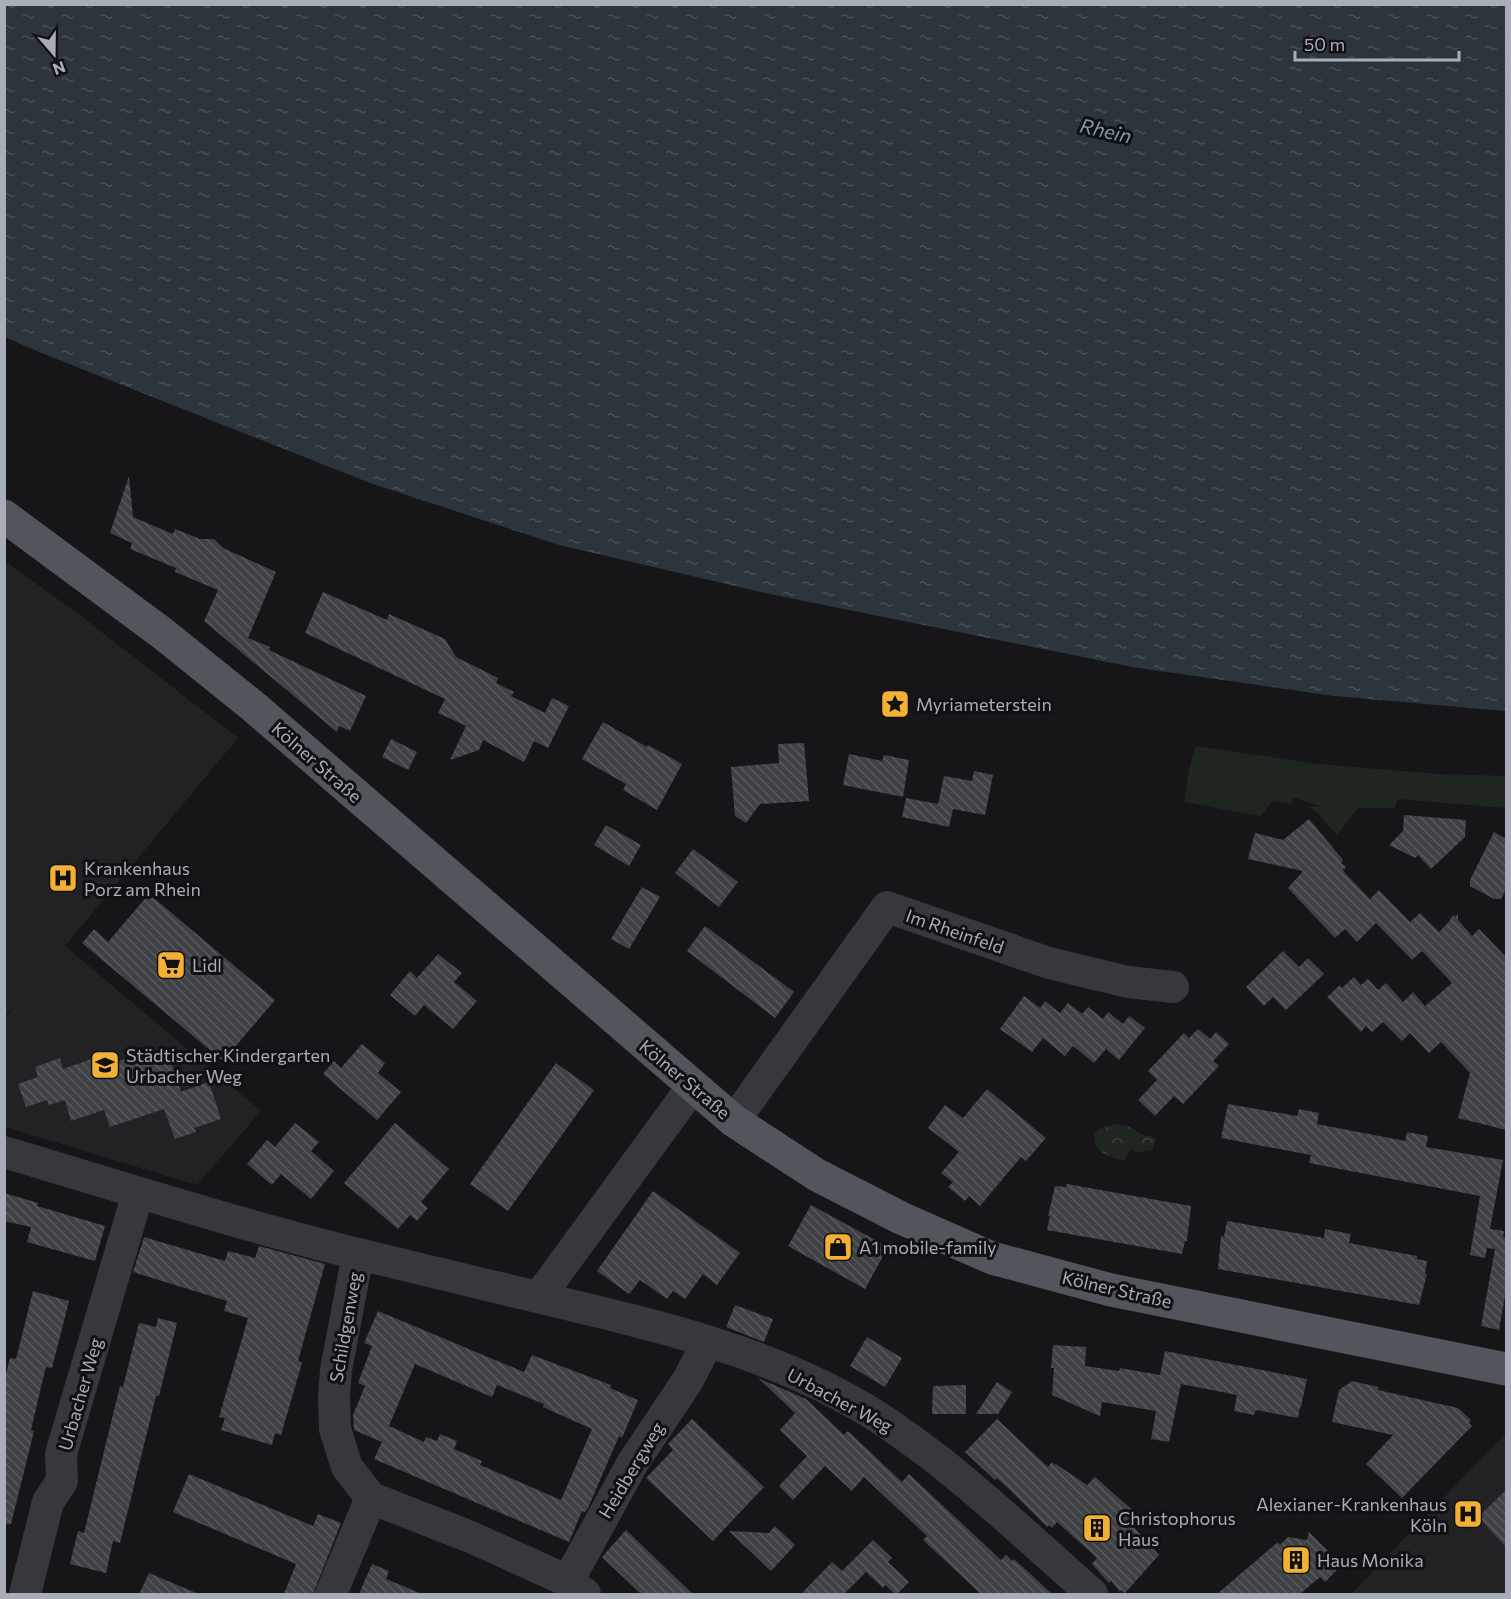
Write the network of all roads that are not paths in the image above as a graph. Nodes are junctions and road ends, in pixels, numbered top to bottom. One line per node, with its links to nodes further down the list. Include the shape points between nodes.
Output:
1 (4, 516): 3 (main road, Kölner Straße, via 254,707)
2 (1173, 987): 4 (street, Im Rheinfeld, via 1128,982 1049,963 887,907)
3 (693, 1086): 4 (main road, Kölner Straße); 8 (street)
4 (734, 1121): 10 (main road, Kölner Straße, via 817,1175 992,1258 1111,1290)
5 (4, 1152): 6 (street, Urbacher Weg)
6 (138, 1193): 7 (street, Urbacher Weg); 13 (street, Urbacher Weg, via 61,1454 62,1481 48,1502)
7 (358, 1254): 8 (street, Urbacher Weg); 11 (street, Schildgenweg, via 336,1370 335,1429 347,1467)
8 (539, 1298): 9 (street, Urbacher Weg, via 650,1323)
9 (708, 1341): 12 (street, Heidbergweg, via 688,1380 632,1464); 15 (street, Urbacher Weg, via 810,1380 865,1409 962,1480)
10 (1506, 1369)
11 (371, 1498): 12 (street, via 473,1538); 14 (street)
12 (576, 1588)
13 (25, 1594)
14 (331, 1594)
15 (1092, 1594)

